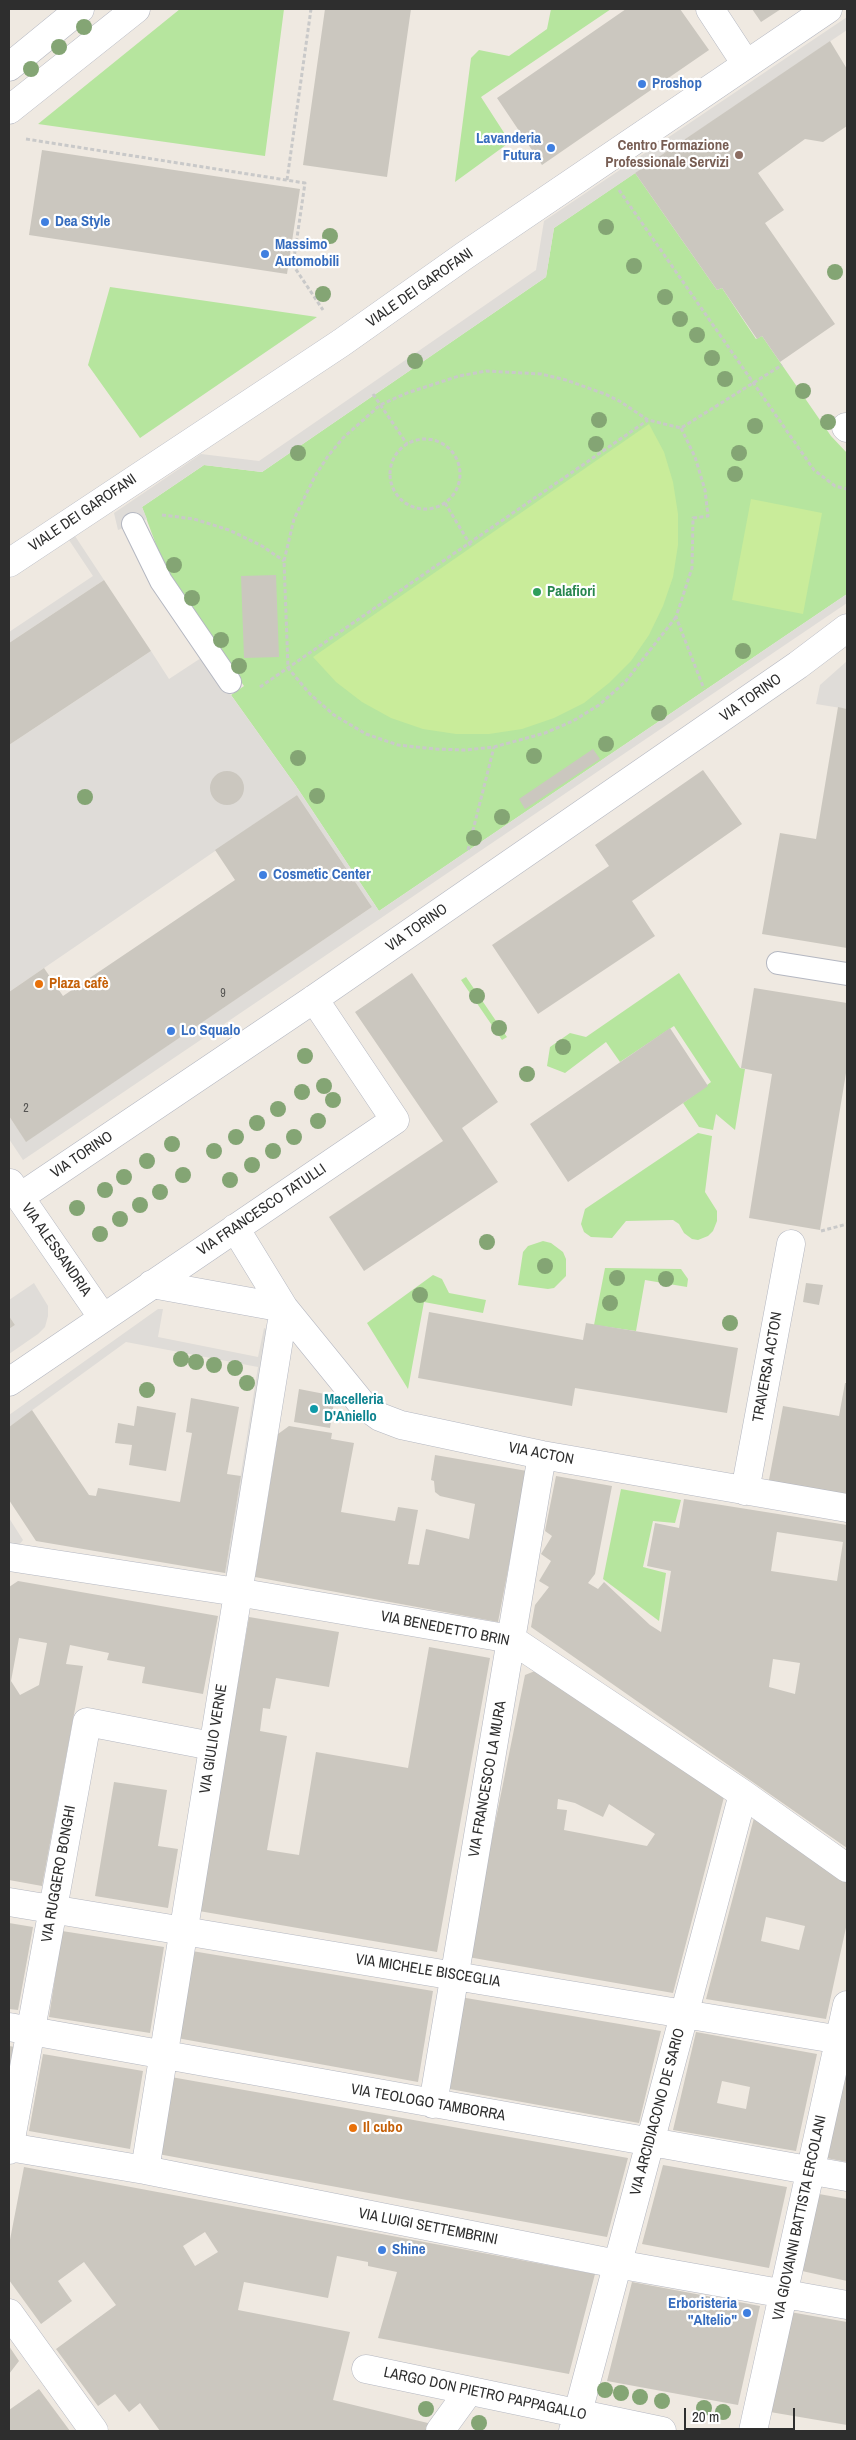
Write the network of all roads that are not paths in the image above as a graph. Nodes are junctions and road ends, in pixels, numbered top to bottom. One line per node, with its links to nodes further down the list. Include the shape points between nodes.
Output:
1 (80, 9): 6 (street)
2 (136, 9): 7 (street)
3 (710, 9): 5 (street)
4 (828, 9): 5 (street, VIALE DEI GAROFANI)
5 (746, 64): 9 (street, VIALE DEI GAROFANI, via 341,343)
6 (9, 67)
7 (9, 110)
8 (132, 524): 13 (lane, via 161,581)
9 (9, 562)
10 (847, 628): 12 (street, VIA TORINO)
11 (847, 648): 12 (street, VIA TORINO)
12 (812, 655): 16 (street, VIA TORINO)
13 (230, 682)
14 (778, 963): 15 (lane)
15 (847, 974)
16 (314, 999): 17 (street, VIA TORINO); 18 (street, VIA FRANCESCO TATULLI, via 395,1120)
17 (14, 1189): 22 (street, VIA ALESSANDRIA)
18 (235, 1228): 20 (street, VIA FRANCESCO TATULLI); 21 (street, VIA ACTON)
19 (791, 1244): 25 (street, TRAVERSA ACTON)
20 (152, 1284): 21 (street); 22 (street, VIA FRANCESCO TATULLI)
21 (284, 1308): 24 (street, VIA ACTON, via 362,1404 380,1416 401,1426); 28 (street, VIA GIULIO VERNE)
22 (103, 1318): 23 (street, VIA FRANCESCO TATULLI)
23 (9, 1382)
24 (542, 1455): 25 (street, VIA ACTON); 29 (street, VIA FRANCESCO LA MURA)
25 (745, 1491): 26 (street, VIA ACTON)
26 (847, 1508)
27 (9, 1557): 28 (street, VIA BENEDETTO BRIN)
28 (237, 1592): 29 (street, VIA BENEDETTO BRIN); 30 (street, VIA GIULIO VERNE)
29 (511, 1639): 31 (street, VIA BENEDETTO BRIN); 36 (street, VIA FRANCESCO LA MURA)
30 (212, 1746): 34 (street, VIA RUGGERO BONGHI, via 87,1722); 35 (street, VIA GIULIO VERNE)
31 (743, 1794): 32 (street, VIA BENEDETTO BRIN); 38 (street, VIA ARCIDIACONO DE SARIO)
32 (847, 1868)
33 (9, 1902): 34 (street, VIA MICHELE BISCEGLIA)
34 (53, 1909): 35 (street, VIA MICHELE BISCEGLIA); 39 (street, VIA RUGGERO BONGHI)
35 (183, 1930): 36 (street, VIA MICHELE BISCEGLIA); 41 (street, VIA GIULIO VERNE)
36 (455, 1976): 38 (street, VIA MICHELE BISCEGLIA); 42 (street, VIA FRANCESCO LA MURA)
37 (847, 2004): 40 (street, VIA GIOVANNI BATTISTA ERCOLANI)
38 (684, 2013): 40 (street, VIA MICHELE BISCEGLIA); 43 (street, VIA ARCIDIACONO DE SARIO)
39 (20, 2029): 41 (street, VIA TEOLOGO TAMBORRA); 44 (street, VIA RUGGERO BONGHI)
40 (843, 2040): 46 (street, VIA GIOVANNI BATTISTA ERCOLANI)
41 (163, 2055): 42 (street, VIA TEOLOGO TAMBORRA); 45 (street, VIA GIULIO VERNE)
42 (433, 2104): 43 (street, VIA TEOLOGO TAMBORRA)
43 (650, 2143): 46 (street, VIA TEOLOGO TAMBORRA); 48 (street, VIA ARCIDIACONO DE SARIO)
44 (9, 2148): 45 (street, VIA LUIGI SETTEMBRINI)
45 (144, 2170): 48 (street, VIA LUIGI SETTEMBRINI)
46 (810, 2171): 47 (street, VIA TEOLOGO TAMBORRA); 49 (street, VIA GIOVANNI BATTISTA ERCOLANI)
47 (847, 2177)
48 (618, 2264): 49 (street, VIA LUIGI SETTEMBRINI); 54 (street, VIA ARCIDIACONO DE SARIO)
49 (783, 2295): 50 (street, VIA LUIGI SETTEMBRINI); 58 (street, VIA GIOVANNI BATTISTA ERCOLANI)
50 (847, 2306)
51 (9, 2313): 55 (street)
52 (366, 2369): 53 (street, LARGO DON PIETRO PAPPAGALLO)
53 (469, 2391): 54 (street, LARGO DON PIETRO PAPPAGALLO); 56 (street)
54 (575, 2422): 57 (street, LARGO DON PIETRO PAPPAGALLO)
55 (94, 2431)
56 (440, 2431)
57 (662, 2431)
58 (753, 2431)

